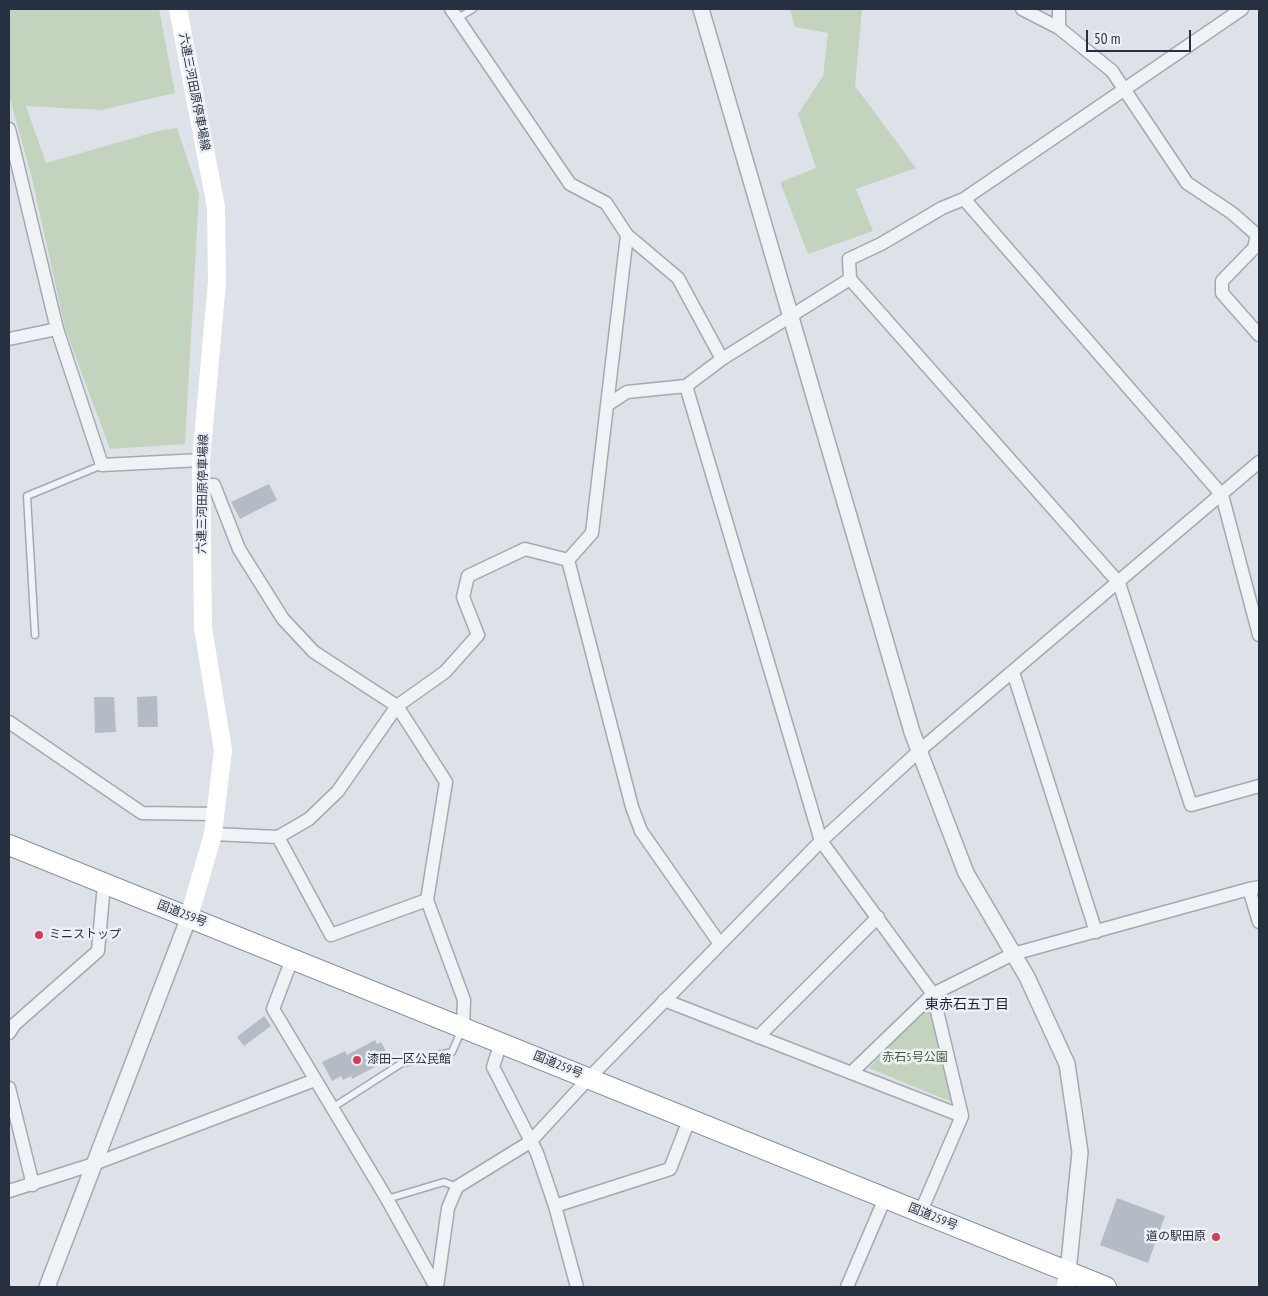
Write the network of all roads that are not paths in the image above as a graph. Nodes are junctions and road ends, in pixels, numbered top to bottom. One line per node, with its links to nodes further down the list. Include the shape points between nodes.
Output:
1 (178, 9): 21 (main road, 六連三河田原停車場線, via 216,207 217,282)
2 (474, 9): 7 (lane)
3 (701, 9): 14 (street)
4 (1022, 9): 8 (street)
5 (1059, 9): 8 (street)
6 (1242, 9): 9 (street)
7 (454, 14): 12 (street, via 570,184 606,203)
8 (1059, 28): 9 (street, via 1112,71)
9 (1125, 90): 11 (street); 16 (street, via 1187,183 1232,213 1257,235 1254,248 1222,281 1222,293)
10 (9, 129): 15 (street)
11 (964, 199): 13 (street, via 849,259); 25 (street)
12 (627, 235): 18 (street, via 678,278); 20 (street)
13 (850, 279): 14 (street); 27 (street)
14 (791, 314): 18 (street); 33 (street)
15 (57, 329): 17 (street); 23 (street)
16 (1259, 335)
17 (9, 339)
18 (722, 359): 19 (street)
19 (686, 386): 20 (street, via 628,392); 38 (street)
20 (607, 405): 26 (street, via 592,533)
21 (201, 460): 23 (street); 24 (main road, 六連三河田原停車場線)
22 (1259, 462): 25 (street)
23 (102, 466): 29 (lane, via 27,496)
24 (202, 486): 31 (street, via 214,485 239,549 283,619 314,652); 35 (main road, 六連三河田原停車場線, via 203,628 223,750)
25 (1222, 495): 27 (street); 28 (street)
26 (568, 560): 31 (street, via 525,549 468,576 463,597 478,635 445,672); 47 (street, via 641,831)
27 (1119, 583): 30 (street); 34 (street, via 1191,805)
28 (1259, 634)
29 (35, 635)
30 (1013, 672): 33 (street); 46 (street)
31 (397, 706): 37 (street, via 338,791 310,819); 42 (street, via 446,782)
32 (9, 722): 35 (street, via 142,813)
33 (919, 752): 38 (street); 48 (street, via 966,872)
34 (1259, 786)
35 (216, 814): 36 (main road, 六連三河田原停車場線)
36 (213, 834): 37 (street); 43 (main road, 六連三河田原停車場線)
37 (278, 837): 42 (street, via 331,935)
38 (821, 841): 44 (street); 47 (street)
39 (9, 845): 40 (highway, 国道259号)
40 (104, 884): 43 (highway, 国道259号); 53 (street, via 98,951 15,1024)
41 (1254, 888): 45 (street); 46 (street)
42 (427, 900): 52 (street, via 464,1000)
43 (189, 917): 49 (highway, 国道259号); 64 (street)
44 (878, 917): 50 (street); 54 (street)
45 (1259, 922)
46 (1096, 932): 48 (street)
47 (720, 944): 51 (street)
48 (1013, 954): 50 (street); 72 (street, via 1067,1064 1080,1152)
49 (292, 959): 52 (highway, 国道259号); 58 (street, via 273,1009)
50 (933, 994): 56 (street); 61 (street)
51 (664, 1000): 54 (street); 57 (street)
52 (463, 1027): 55 (highway, 国道259号); 60 (lane, via 452,1052 402,1063)
53 (9, 1033)
54 (758, 1037): 56 (street)
55 (501, 1042): 57 (highway, 国道259号); 63 (street, via 493,1067)
56 (851, 1073): 61 (street)
57 (589, 1078): 62 (highway, 国道259号); 63 (street)
58 (315, 1080): 60 (street); 64 (street)
59 (9, 1088): 65 (street)
60 (332, 1108): 69 (street)
61 (962, 1116): 71 (street)
62 (689, 1120): 68 (highway, 国道259号); 70 (street, via 670,1169)
63 (530, 1142): 66 (street); 70 (street)
64 (94, 1164): 65 (street); 73 (street)
65 (33, 1185): 67 (street)
66 (457, 1187): 69 (lane, via 444,1182); 74 (street, via 448,1208)
67 (9, 1191)
68 (886, 1198): 71 (highway, 国道259号); 76 (street)
69 (387, 1199): 74 (street)
70 (555, 1206): 75 (street)
71 (921, 1212): 72 (highway, 国道259号)
72 (1067, 1280): 77 (highway, 国道259号)
73 (47, 1287)
74 (437, 1287)
75 (577, 1287)
76 (847, 1287)
77 (1106, 1287)

